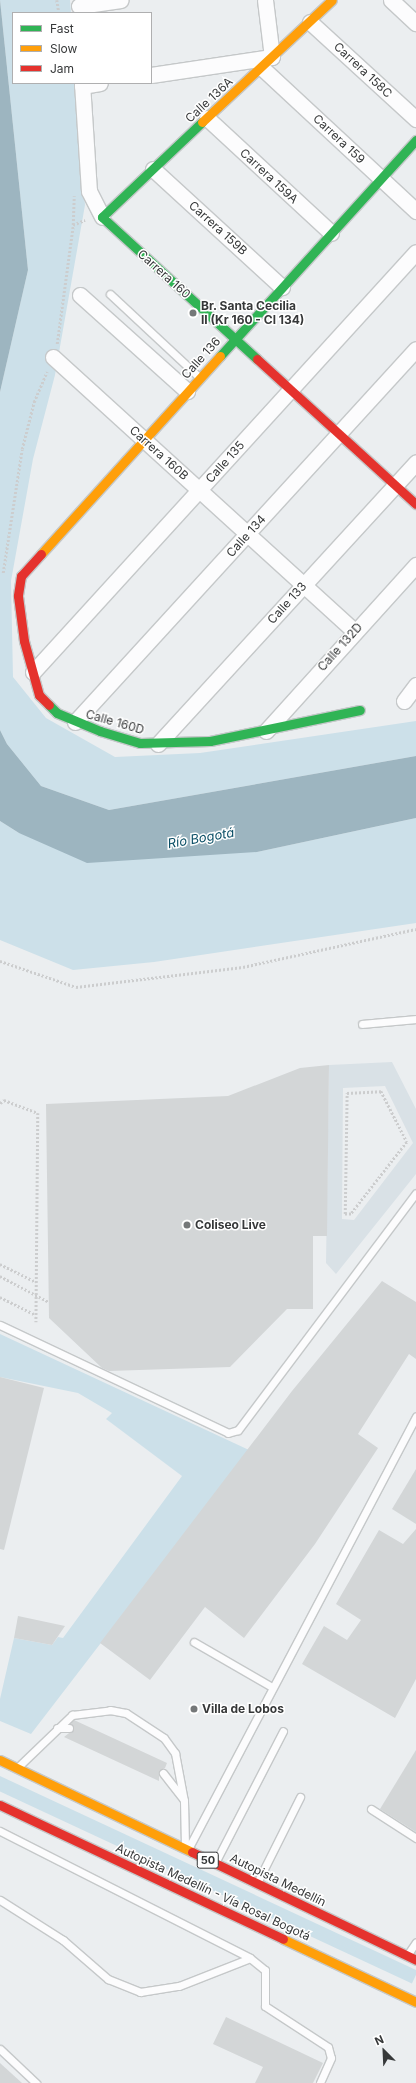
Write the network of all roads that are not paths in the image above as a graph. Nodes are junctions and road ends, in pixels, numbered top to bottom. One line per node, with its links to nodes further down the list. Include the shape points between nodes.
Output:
1 (121, 0): 5 (street)
2 (265, 0): 8 (street)
3 (332, 0): 6 (main road, Calle 136A)
4 (391, 0): 7 (street)
5 (79, 6)
6 (310, 22): 8 (main road, Calle 136A); 13 (street, Carrera 158C)
7 (416, 23)
8 (272, 57): 9 (main road, Calle 136A); 10 (street)
9 (261, 67): 12 (main road, Calle 136A); 16 (street, Carrera 159)
10 (152, 75)
11 (82, 84): 18 (street, Carrera 160, via 89,191)
12 (207, 118): 15 (main road, Calle 136A); 19 (street, Carrera 159A)
13 (416, 119)
14 (416, 140): 16 (main road, Calle 136)
15 (153, 169): 18 (main road, Calle 136A); 21 (street, Carrera 159B)
16 (381, 178): 17 (street, Carrera 159); 19 (main road, Calle 136)
17 (416, 211)
18 (102, 217): 24 (main road, Carrera 160)
19 (331, 233): 21 (main road, Calle 136)
20 (416, 252): 28 (street, Calle 135)
21 (282, 287): 24 (main road, Calle 136)
22 (110, 294): 27 (lane)
23 (80, 295): 29 (street)
24 (234, 339): 27 (main road, Calle 136); 28 (main road, Carrera 160)
25 (416, 349): 30 (street, Calle 134)
26 (53, 356): 31 (street, Carrera 160B)
27 (199, 378): 29 (main road, Calle 136)
28 (291, 390): 30 (main road, Carrera 160); 34 (street, Calle 135)
29 (187, 391): 31 (main road, Calle 136)
30 (339, 434): 33 (main road, Carrera 160); 36 (street, Calle 134)
31 (143, 438): 34 (street, Carrera 160B); 38 (main road, Calle 136)
32 (416, 462): 33 (street, Calle 133)
33 (395, 485): 35 (main road, Carrera 160); 39 (street, Calle 133)
34 (200, 490): 36 (street, Carrera 160B); 41 (street, Calle 135)
35 (416, 504)
36 (247, 534): 39 (street, Carrera 160B); 45 (street, Calle 134)
37 (416, 565): 40 (street, Calle 132D)
38 (21, 576): 41 (main road, Calle 160D, via 18,596 20,618)
39 (304, 585): 40 (street, Carrera 160B); 47 (street, Calle 133)
40 (354, 631): 46 (street, Calle 132D)
41 (32, 672): 45 (main road, Calle 160D, via 39,695 57,713)
42 (416, 685): 43 (street)
43 (404, 701)
44 (360, 710): 46 (main road, Calle 160D)
45 (75, 722): 47 (main road, Calle 160D, via 140,743)
46 (266, 731): 47 (main road, Calle 160D, via 210,741)
47 (158, 744)
48 (416, 1019): 49 (lane)
49 (362, 1024)
50 (416, 1193): 51 (lane, via 238,1430 233,1432 228,1433)
51 (0, 1325)
52 (416, 1416): 54 (lane)
53 (194, 1642): 54 (lane)
54 (272, 1687): 67 (lane)
55 (57, 1728): 56 (lane); 59 (lane); 62 (lane, via 72,1715 110,1710 126,1713 146,1724 164,1738 175,1754)
56 (68, 1728)
57 (283, 1731): 68 (lane)
58 (0, 1760): 59 (main road, Autopista Medellín / 50)
59 (17, 1768): 67 (main road, Autopista Medellín / 50)
60 (163, 1773): 62 (lane)
61 (300, 1797): 69 (lane)
62 (184, 1801): 67 (lane)
63 (0, 1805): 75 (main road, Autopista Medellín - Vía Rosal Bogotá)
64 (371, 1809): 66 (lane)
65 (0, 1831): 73 (lane)
66 (416, 1838)
67 (186, 1848): 68 (main road, Autopista Medellín / 50)
68 (215, 1863): 69 (main road, Autopista Medellín / 50)
69 (257, 1883): 72 (main road, Autopista Medellín / 50)
70 (0, 1900): 73 (lane, via 63,1940 108,1979 140,1992 179,1986)
71 (416, 1942): 72 (lane)
72 (407, 1956): 74 (main road, Autopista Medellín / 50)
73 (250, 1958): 78 (lane, via 265,1970 265,2006 328,2047 331,2058)
74 (416, 1960)
75 (416, 2002)
76 (0, 2050): 77 (lane)
77 (36, 2083)
78 (320, 2083)

